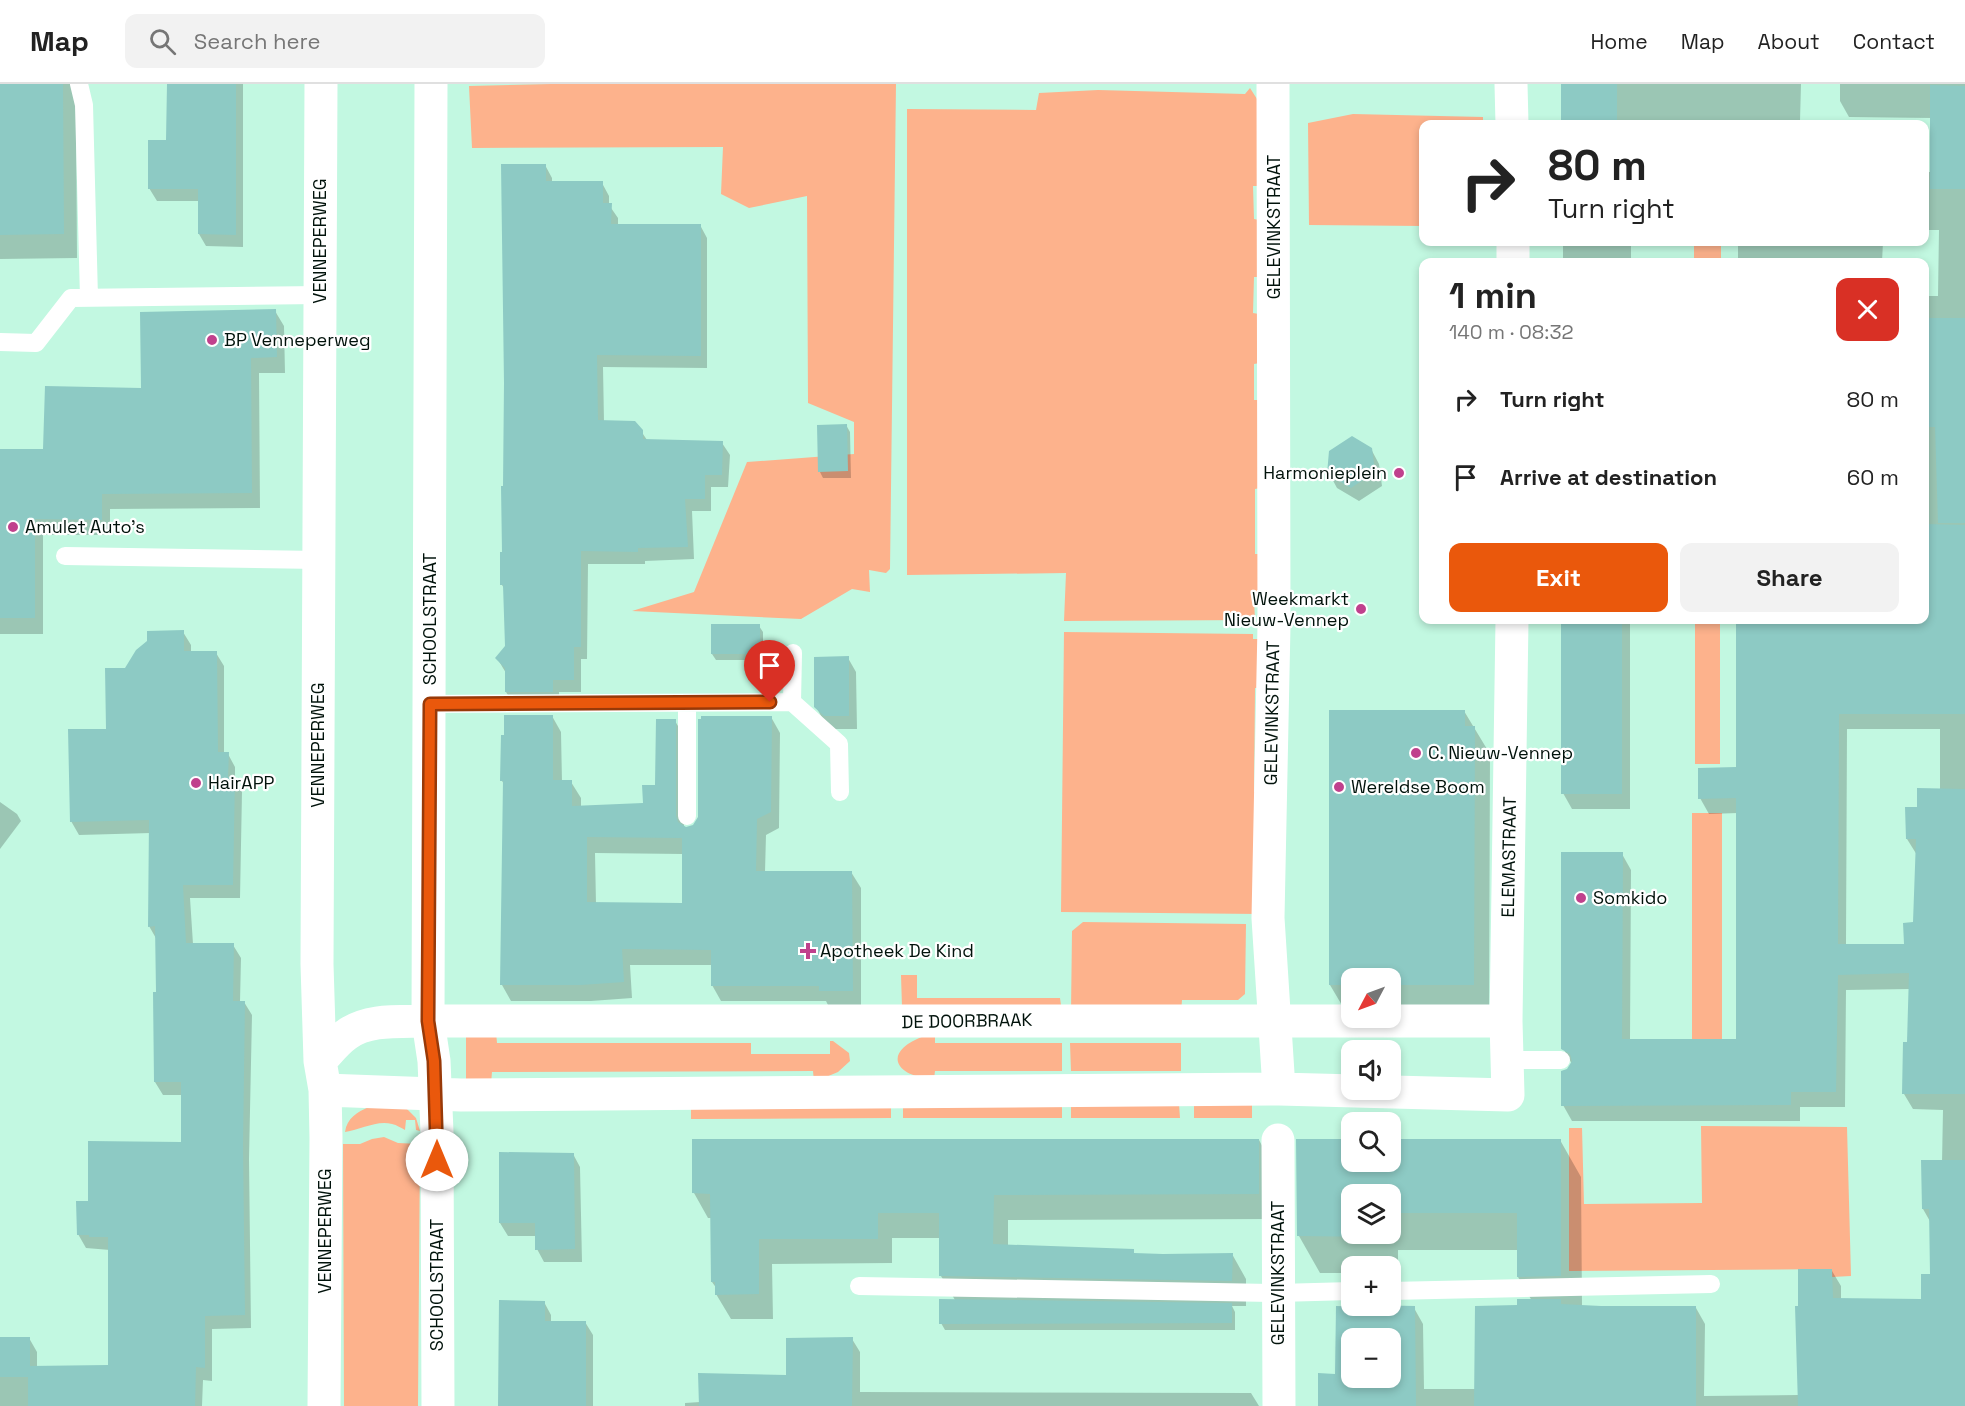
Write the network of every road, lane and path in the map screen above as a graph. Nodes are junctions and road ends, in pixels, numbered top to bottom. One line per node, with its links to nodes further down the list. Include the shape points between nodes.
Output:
1 (80, 84): 8 (lane, via 84,105)
2 (321, 84): 7 (street, VENNEPERWEG)
3 (431, 84): 16 (street, SCHOOLSTRAAT)
4 (1273, 84): 20 (street, GELEVINKSTRAAT, via 1274,625 1268,918)
5 (1511, 84): 6 (street)
6 (1512, 120)
7 (320, 295): 8 (lane); 11 (street, VENNEPERWEG)
8 (89, 298): 9 (lane, via 71,298 36,343)
9 (0, 342)
10 (65, 556): 11 (lane)
11 (319, 560): 24 (street, VENNEPERWEG, via 317,972)
12 (1512, 624): 21 (street, ELEMASTRAAT)
13 (793, 653): 14 (lane)
14 (792, 702): 15 (lane); 17 (lane, via 838,744)
15 (687, 703): 16 (lane); 18 (lane)
16 (430, 704): 19 (street, SCHOOLSTRAAT)
17 (840, 792)
18 (687, 816)
19 (440, 1021): 20 (street, DE DOORBRAAK); 24 (street, DE DOORBRAAK, via 378,1023 355,1029 340,1041); 26 (street, SCHOOLSTRAAT, via 434,1061)
20 (1276, 1021): 21 (street, DE DOORBRAAK); 25 (street, GELEVINKSTRAAT)
21 (1506, 1021): 22 (street, ELEMASTRAAT)
22 (1507, 1060): 23 (lane); 25 (street, ELEMASTRAAT, via 1508,1095)
23 (1561, 1060)
24 (322, 1076): 26 (street); 33 (street, VENNEPERWEG)
25 (1279, 1089): 26 (street)
26 (436, 1095): 34 (street, SCHOOLSTRAAT)
27 (1278, 1140): 32 (street, GELEVINKSTRAAT)
28 (1711, 1284): 30 (lane)
29 (859, 1286): 32 (lane)
30 (1401, 1291)
31 (1341, 1292): 32 (lane)
32 (1278, 1293): 35 (street, GELEVINKSTRAAT)
33 (324, 1406)
34 (438, 1406)
35 (1279, 1406)

